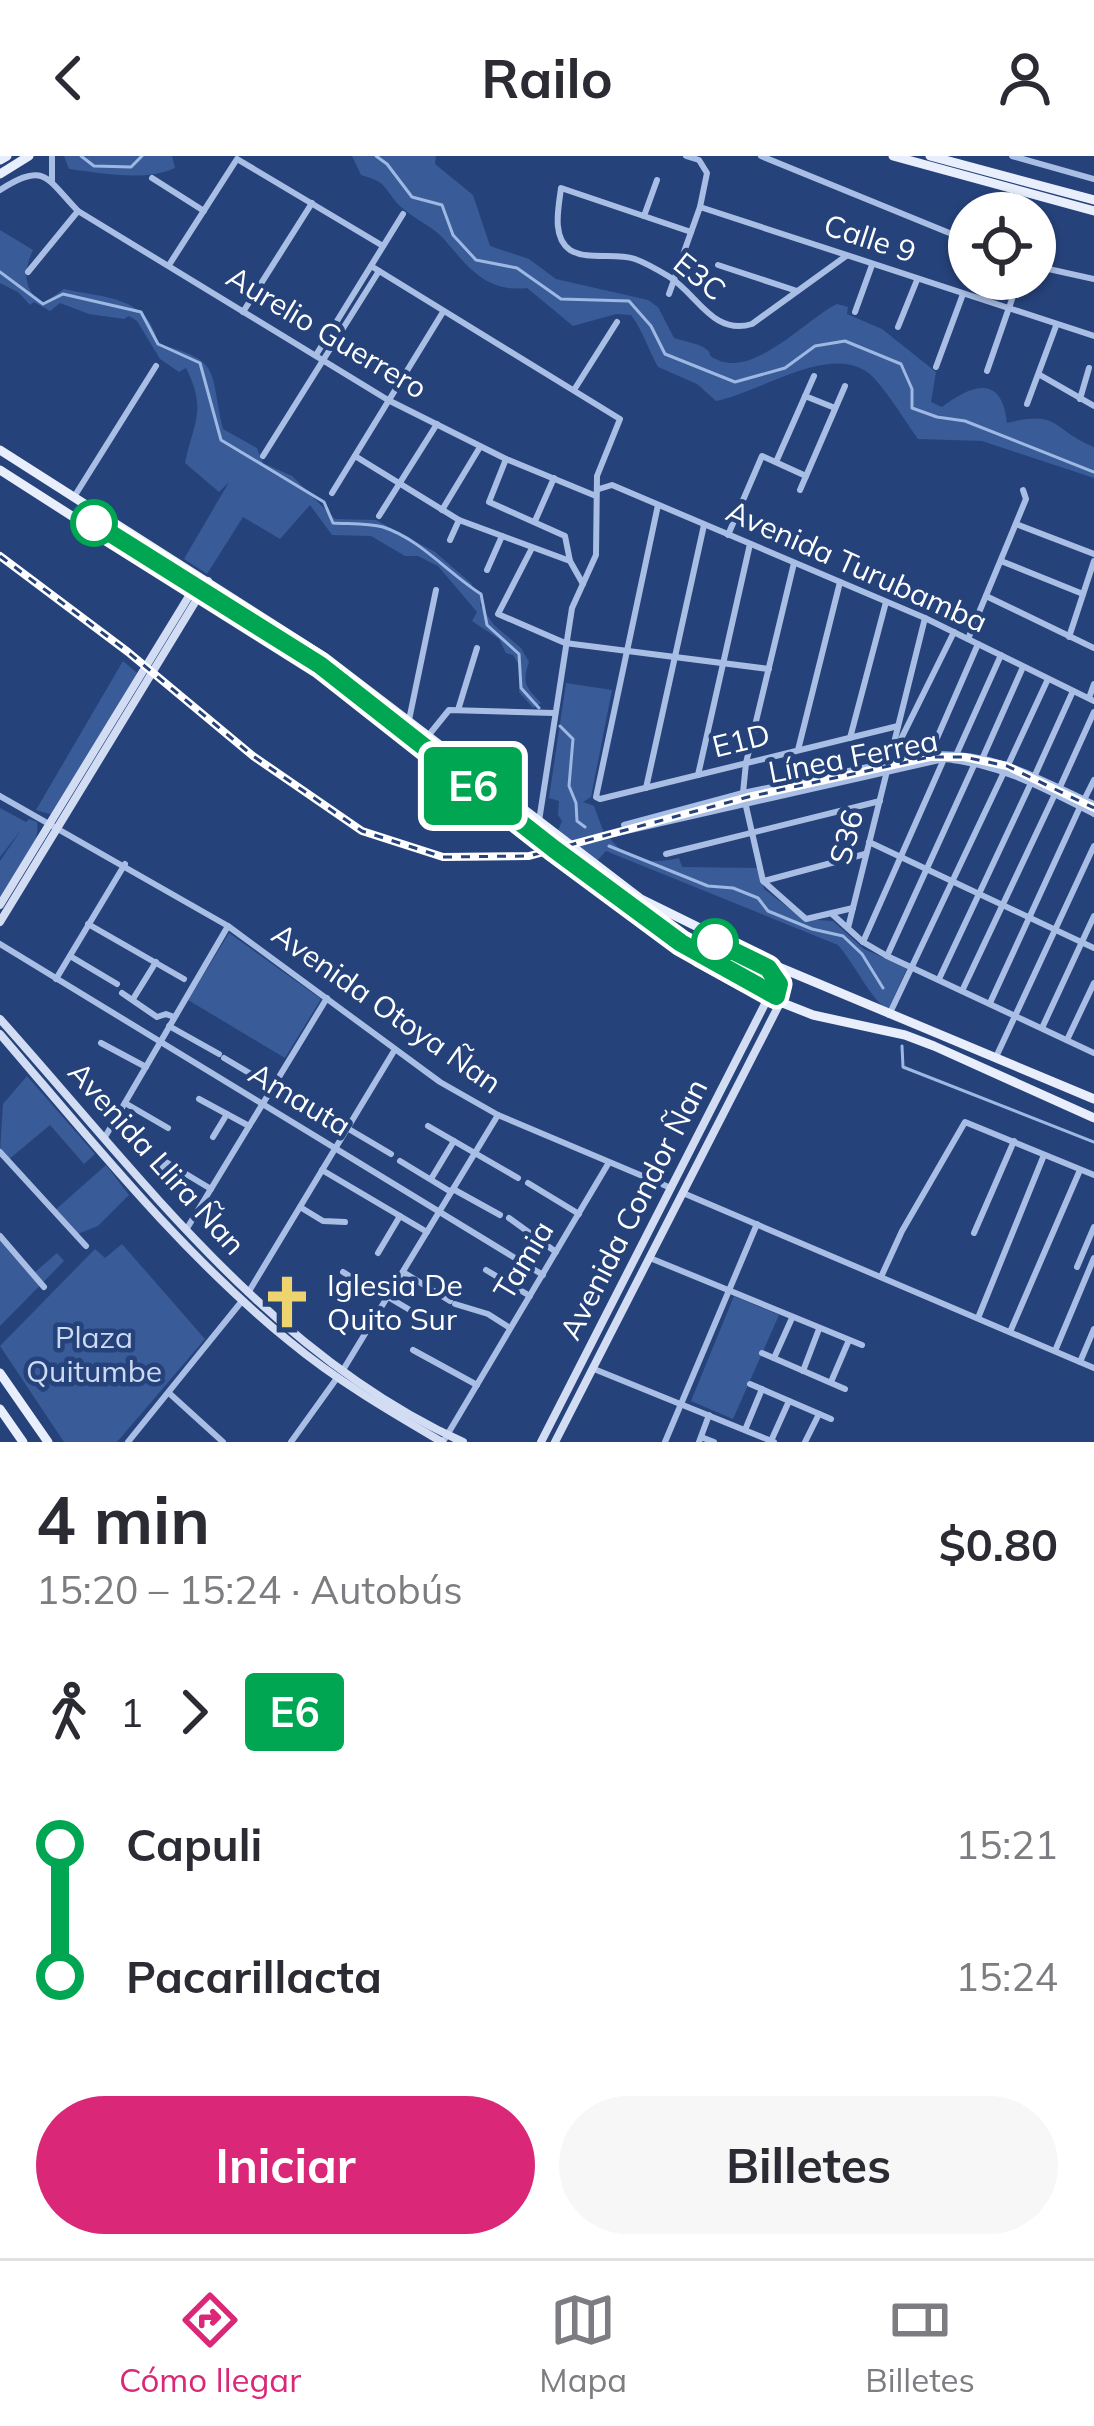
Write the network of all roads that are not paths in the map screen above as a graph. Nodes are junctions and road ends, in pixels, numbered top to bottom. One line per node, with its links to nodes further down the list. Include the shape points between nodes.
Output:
1 (29, 156): 8 (main road)
2 (52, 156): 11 (street)
3 (686, 156): 16 (street, via 706,166)
4 (760, 156): 23 (street)
5 (893, 156): 19 (main road)
6 (930, 156): 14 (main road)
7 (1012, 156): 12 (street)
8 (0, 174)
9 (152, 178): 18 (street)
10 (657, 180): 21 (street)
11 (52, 181): 13 (street, via 28,173); 17 (street, Aurelio Guerrero)
12 (1094, 182)
13 (0, 190)
14 (1094, 200)
15 (312, 203): 18 (street, via 237,159); 24 (street); 42 (street)
16 (700, 207): 22 (street); 25 (street, Calle 9)
17 (78, 211): 27 (street, Aurelio Guerrero); 31 (street)
18 (204, 211): 27 (street)
19 (1094, 211)
20 (403, 214): 24 (street)
21 (644, 216): 22 (street); 34 (street, E3C, via 561,188 558,226 570,250 632,257)
22 (691, 232): 34 (street)
23 (948, 232)
24 (383, 246): 29 (street)
25 (846, 256): 26 (street, Calle 9); 36 (street, E3C)
26 (872, 264): 32 (street, Calle 9); 44 (street)
27 (170, 265): 42 (street, Aurelio Guerrero)
28 (718, 265): 36 (street)
29 (375, 268): 43 (street); 49 (street); 50 (street)
30 (1056, 271): 33 (street)
31 (28, 272)
32 (917, 279): 35 (street, Calle 9); 47 (street)
33 (1094, 279)
34 (674, 280): 36 (street, E3C, via 734,327 752,325); 37 (street)
35 (948, 289)
36 (797, 291)
37 (669, 294)
38 (960, 300): 52 (street)
39 (980, 300): 41 (street, Calle 9)
40 (1011, 300): 41 (street)
41 (1008, 309): 46 (street, Calle 9); 54 (street)
42 (243, 312): 49 (street, Aurelio Guerrero)
43 (443, 312): 58 (street); 61 (street)
44 (855, 312)
45 (617, 322): 58 (street)
46 (1056, 326): 48 (street, Calle 9); 55 (street)
47 (898, 327)
48 (1094, 336)
49 (316, 355): 50 (street, Aurelio Guerrero)
50 (324, 360): 61 (street, Aurelio Guerrero); 68 (street)
51 (156, 366): 80 (street)
52 (936, 367)
53 (1089, 368): 60 (street)
54 (987, 371)
55 (1040, 375): 60 (street); 62 (street)
56 (814, 376): 59 (street)
57 (845, 386): 64 (street)
58 (574, 390): 79 (street, via 620,419)
59 (805, 396): 64 (street); 71 (street)
60 (1080, 399): 63 (street)
61 (388, 400): 65 (street, Aurelio Guerrero); 69 (street)
62 (1027, 404)
63 (1094, 406)
64 (836, 408): 73 (street)
65 (436, 424): 66 (street, Aurelio Guerrero); 75 (street)
66 (481, 446): 70 (street, Aurelio Guerrero); 82 (street)
67 (0, 450): 80 (main road)
68 (263, 456)
69 (355, 456): 75 (street); 78 (street)
70 (506, 459): 74 (street, Aurelio Guerrero); 85 (street, via 489,502)
71 (776, 462): 73 (street); 88 (street, via 763,457)
72 (0, 470): 102 (main road)
73 (806, 476): 76 (street)
74 (554, 478): 79 (street, Aurelio Guerrero); 85 (street)
75 (399, 484): 82 (street); 83 (street)
76 (800, 490)
77 (1023, 490): 86 (street)
78 (332, 493)
79 (597, 493): 81 (street, Avenida Turubamba, via 612,485); 100 (street, via 596,555)
80 (74, 497): 98 (main road)
81 (658, 505): 87 (street, Avenida Turubamba); 114 (street)
82 (442, 510): 84 (street)
83 (379, 516)
84 (459, 520): 89 (street); 90 (street)
85 (535, 521): 94 (street, via 565,536)
86 (1016, 524): 93 (street); 95 (street)
87 (704, 525): 88 (street, Avenida Turubamba); 116 (street)
88 (728, 535): 91 (street, Avenida Turubamba)
89 (502, 536): 92 (street); 97 (street)
90 (450, 540)
91 (750, 544): 96 (street, Avenida Turubamba); 117 (street)
92 (532, 548): 94 (street); 110 (street, via 498,614)
93 (1094, 557): 103 (street)
94 (571, 561): 100 (street)
95 (1000, 561): 103 (street); 104 (street)
96 (794, 563): 99 (street, Avenida Turubamba); 119 (street)
97 (488, 570)
98 (205, 579): 102 (main road); 127 (main road)
99 (840, 582): 105 (street, Avenida Turubamba); 131 (street)
100 (583, 584): 110 (street)
101 (436, 590): 127 (street)
102 (195, 592): 152 (main road); 178 (main road, via 316,673)
103 (1083, 594): 108 (street)
104 (986, 596): 108 (street); 109 (street)
105 (886, 602): 106 (street, Avenida Turubamba); 130 (street)
106 (925, 618): 107 (street, Avenida Turubamba); 128 (street, S36)
107 (954, 632): 109 (street, Avenida Turubamba); 137 (street)
108 (1069, 637): 113 (street)
109 (968, 639): 111 (street, Avenida Turubamba)
110 (565, 644): 114 (street); 126 (street)
111 (978, 644): 115 (street, Avenida Turubamba); 133 (street)
112 (477, 648): 124 (street)
113 (1094, 648)
114 (626, 651): 116 (street); 142 (street, E1D, via 596,797)
115 (1001, 655): 118 (street, Avenida Turubamba); 132 (street)
116 (675, 658): 117 (street); 142 (street)
117 (723, 664): 119 (street); 139 (street)
118 (1024, 667): 120 (street, Avenida Turubamba); 135 (street)
119 (769, 670): 136 (street)
120 (1048, 679): 122 (street, Avenida Turubamba); 138 (street)
121 (1094, 684): 123 (street)
122 (1073, 691): 123 (street, Avenida Turubamba); 140 (street)
123 (1092, 700)
124 (458, 710): 126 (street); 129 (street)
125 (1094, 712): 143 (street)
126 (554, 713): 150 (street)
127 (409, 720): 129 (main road)
128 (898, 726): 130 (street, E1D); 137 (street, S36)
129 (428, 736): 150 (main road)
130 (850, 738): 131 (street, E1D)
131 (799, 750): 136 (street, E1D)
132 (957, 753): 133 (street, Línea Ferrea); 135 (street, Línea Ferrea)
133 (930, 754): 137 (street, Línea Ferrea)
134 (944, 758): 135 (street, Línea Ferrea); 137 (street, Línea Ferrea); 159 (street)
135 (980, 759): 138 (street, Línea Ferrea); 161 (street)
136 (746, 763): 139 (street, E1D); 145 (street)
137 (889, 765): 145 (street, Línea Ferrea); 146 (street, S36)
138 (1007, 766): 140 (street, Línea Ferrea); 163 (street)
139 (698, 775): 142 (street, E1D)
140 (1033, 779): 143 (street, Línea Ferrea); 164 (street)
141 (1094, 780): 147 (street)
142 (646, 788)
143 (1058, 791): 147 (street, Línea Ferrea); 166 (street)
144 (0, 796): 152 (street, Avenida Otoya Ñan)
145 (743, 798): 151 (street, Línea Ferrea); 153 (street, Línea Ferrea); 154 (street)
146 (880, 801): 154 (street); 155 (street, S36)
147 (1082, 803): 148 (street, Línea Ferrea); 149 (street, Línea Ferrea); 171 (street)
148 (1094, 804)
149 (1094, 814)
150 (539, 824): 170 (main road)
151 (624, 825)
152 (56, 826): 160 (street, Avenida Otoya Ñan); 165 (main road); 172 (main road)
153 (613, 834)
154 (752, 835): 157 (street); 162 (street)
155 (869, 842): 158 (street, S36); 159 (street)
156 (1094, 846): 177 (street)
157 (666, 854)
158 (866, 854): 162 (street); 167 (street, S36)
159 (902, 858): 161 (street); 179 (street)
160 (124, 864): 173 (street); 174 (street, Avenida Otoya Ñan)
161 (926, 869): 163 (street); 185 (street)
162 (764, 881): 168 (street, via 806,919)
163 (951, 881): 164 (street); 187 (street)
164 (978, 893): 166 (street); 190 (street)
165 (0, 904)
166 (1003, 905): 171 (street); 193 (street)
167 (853, 908): 168 (street); 176 (street, S36)
168 (832, 914): 176 (street)
169 (1094, 916): 180 (street)
170 (672, 917): 175 (main road); 178 (main road, via 674,931)
171 (1030, 918): 177 (street); 199 (street)
172 (0, 922)
173 (88, 924): 184 (street); 186 (street)
174 (228, 926): 195 (street, Avenida Otoya Ñan); 202 (street)
175 (693, 927): 183 (main road); 200 (main road)
176 (848, 928): 179 (street)
177 (1054, 929): 180 (street); 201 (street)
178 (661, 938): 183 (main road)
179 (863, 942): 185 (street)
180 (1082, 942): 182 (street); 205 (street)
181 (0, 944): 188 (street, Amauta)
182 (1094, 948)
183 (680, 952): 196 (main road)
184 (70, 956): 188 (street); 192 (street)
185 (887, 956): 187 (street)
186 (156, 962): 189 (street); 197 (street)
187 (912, 966): 190 (street); 200 (street)
188 (56, 979): 209 (street, Amauta)
189 (184, 979)
190 (939, 979): 193 (street)
191 (1094, 983): 207 (street)
192 (117, 984)
193 (962, 991): 199 (street)
194 (122, 993): 197 (street)
195 (327, 998): 210 (street, Avenida Otoya Ñan); 214 (street)
196 (768, 998): 198 (main road); 244 (main road, Avenida Condor Ñan)
197 (133, 999): 202 (street, via 157,1017)
198 (780, 1003): 221 (main road, via 905,1035); 247 (main road, Avenida Condor Ñan)
199 (990, 1003): 201 (street)
200 (890, 1015): 212 (main road)
201 (1015, 1015): 205 (street); 212 (street)
202 (175, 1017): 204 (street)
203 (0, 1019): 226 (main road, Avenida Llira Ñan)
204 (170, 1027): 209 (street); 214 (street)
205 (1042, 1028): 207 (street)
206 (0, 1034): 273 (main road, Avenida Llira Ñan, via 137,1193)
207 (1066, 1040): 211 (street)
208 (101, 1043): 213 (street)
209 (160, 1043): 213 (street); 218 (street, Amauta)
210 (394, 1051): 220 (street, Avenida Otoya Ñan); 225 (street)
211 (1094, 1052)
212 (996, 1057): 216 (main road)
213 (146, 1067): 217 (street)
214 (273, 1087): 218 (street)
215 (199, 1099): 219 (street)
216 (1094, 1100)
217 (124, 1103): 224 (street); 226 (street)
218 (262, 1105): 222 (street); 230 (street, Amauta)
219 (227, 1114): 222 (street); 227 (street)
220 (498, 1115): 232 (street); 236 (street, Avenida Otoya Ñan)
221 (1094, 1118)
222 (249, 1126): 245 (street)
223 (428, 1126): 228 (street)
224 (167, 1128)
225 (347, 1128): 230 (street); 233 (street)
226 (105, 1137): 255 (main road, Avenida Llira Ñan)
227 (213, 1137)
228 (454, 1141): 232 (street); 242 (street)
229 (1014, 1141): 234 (street); 257 (street); 269 (street, via 965,1122)
230 (335, 1149): 238 (street); 249 (street, Amauta)
231 (0, 1152): 259 (street)
232 (475, 1153): 241 (street); 246 (street)
233 (391, 1154)
234 (1044, 1154): 237 (street); 276 (street)
235 (400, 1161): 242 (street)
236 (608, 1164): 244 (street, Avenida Otoya Ñan); 250 (street, Tamia)
237 (1080, 1169): 240 (street); 281 (street)
238 (322, 1170): 248 (street); 251 (street)
239 (160, 1173): 245 (street, via 166,1162)
240 (1094, 1175)
241 (518, 1178)
242 (431, 1179): 246 (street)
243 (528, 1183): 250 (street)
244 (671, 1188): 247 (street, Avenida Otoya Ñan); 315 (main road, Avenida Condor Ñan)
245 (211, 1190): 255 (street)
246 (452, 1190): 249 (street); 260 (street)
247 (683, 1193): 253 (street, Avenida Otoya Ñan); 262 (main road, Avenida Condor Ñan)
248 (300, 1207): 252 (street, via 323,1221); 273 (street)
249 (439, 1212): 256 (street); 268 (street, Amauta)
250 (579, 1214): 260 (street, Tamia)
251 (400, 1216): 256 (street); 261 (street)
252 (345, 1222)
253 (757, 1224): 269 (street, Avenida Otoya Ñan); 271 (street)
254 (1094, 1227): 264 (street)
255 (186, 1230): 273 (main road, Avenida Llira Ñan)
256 (427, 1232): 267 (street)
257 (974, 1234)
258 (0, 1236): 270 (street)
259 (86, 1246)
260 (556, 1252): 268 (street, Tamia)
261 (378, 1253)
262 (650, 1258): 271 (street); 290 (main road, Avenida Condor Ñan)
263 (1094, 1258): 285 (street)
264 (1077, 1267)
265 (486, 1270): 272 (street)
266 (343, 1272): 274 (street)
267 (403, 1272): 274 (street); 278 (street)
268 (543, 1275): 272 (street, Tamia)
269 (881, 1277): 276 (street, Avenida Otoya Ñan)
270 (44, 1287)
271 (729, 1291): 275 (street); 301 (street)
272 (530, 1296): 278 (street, Tamia)
273 (245, 1297): 293 (main road, Avenida Llira Ñan); 299 (street)
274 (387, 1298): 277 (street); 293 (street)
275 (792, 1317): 279 (street); 287 (street)
276 (978, 1318): 281 (street, Avenida Otoya Ñan)
277 (437, 1326)
278 (510, 1328): 296 (street, Tamia)
279 (820, 1328): 282 (street); 291 (street)
280 (1094, 1328): 288 (street)
281 (1010, 1332): 285 (street, Avenida Otoya Ñan)
282 (849, 1340): 283 (street); 294 (street)
283 (862, 1345)
284 (413, 1350): 296 (street)
285 (1055, 1351): 288 (street, Avenida Otoya Ñan)
286 (762, 1353): 287 (street)
287 (774, 1358): 291 (street)
288 (1080, 1362): 289 (street, Avenida Otoya Ñan)
289 (1094, 1368)
290 (592, 1369): 301 (street); 316 (main road, Avenida Condor Ñan)
291 (803, 1370): 294 (street)
292 (0, 1373): 310 (main road)
293 (340, 1374): 309 (main road, Avenida Llira Ñan); 313 (street)
294 (831, 1382): 298 (street)
295 (750, 1384): 297 (street)
296 (477, 1385): 309 (street, Tamia)
297 (762, 1389): 300 (street); 306 (street)
298 (845, 1389)
299 (169, 1393): 311 (street); 312 (street)
300 (789, 1401): 303 (street); 319 (street)
301 (682, 1404): 304 (street); 317 (street)
302 (0, 1408): 308 (main road)
303 (819, 1414): 305 (street); 320 (street)
304 (709, 1415): 306 (street); 307 (street)
305 (831, 1419)
306 (745, 1430): 319 (street)
307 (700, 1439): 318 (street)
308 (20, 1440)
309 (444, 1440): 314 (main road, Avenida Llira Ñan)
310 (48, 1442)
311 (128, 1442)
312 (223, 1442)
313 (291, 1442)
314 (463, 1442)
315 (541, 1442)
316 (555, 1442)
317 (665, 1442)
318 (714, 1442)
319 (773, 1442)
320 (806, 1442)

